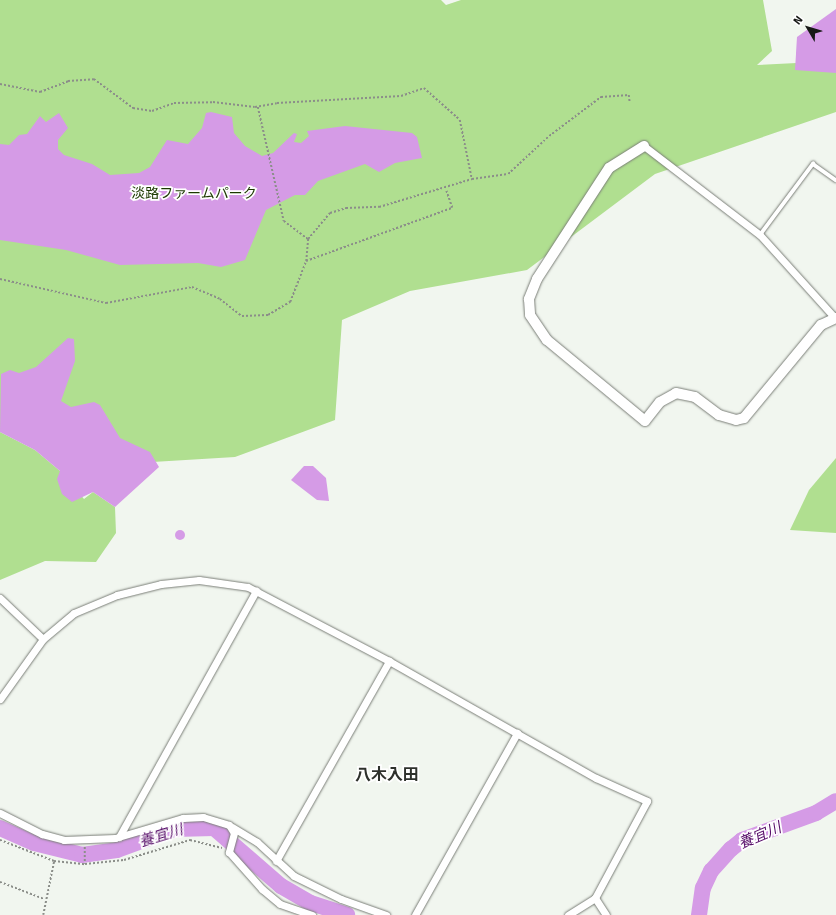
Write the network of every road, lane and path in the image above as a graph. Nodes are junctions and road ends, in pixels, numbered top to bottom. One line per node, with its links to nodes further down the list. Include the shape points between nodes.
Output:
1 (0, 84): 3 (path, via 40,92 68,80 94,79 133,108 152,111 174,103)
2 (630, 103): 5 (path, via 629,95 601,98 549,136 508,174)
3 (258, 107): 5 (path, via 401,96 424,88 460,120); 9 (path, via 280,208 288,227)
4 (644, 146): 8 (street); 12 (street, via 609,168 536,279 529,299 530,315 547,340 645,421 660,402 676,393 695,397 719,415 736,420 744,418 822,325)
5 (472, 179): 7 (path)
6 (836, 180): 8 (lane, via 813,164)
7 (445, 190): 9 (path, via 379,207 346,208 330,213); 10 (path, via 452,208)
8 (760, 235): 12 (street)
9 (308, 239): 10 (path)
10 (306, 261): 11 (path, via 290,302 268,315 252,318 242,316 220,299 192,287 106,302)
11 (0, 279)
12 (836, 318)
13 (256, 591): 15 (street, via 199,580 161,584 95,603 74,613); 16 (street); 21 (street)
14 (0, 598): 15 (street)
15 (43, 639): 17 (street, via 12,677)
16 (389, 661): 18 (street); 26 (street)
17 (0, 699)
18 (517, 733): 29 (street, via 596,778 648,801); 34 (street)
19 (0, 813): 21 (street, via 42,834 64,840)
20 (229, 824): 21 (street, via 203,817 183,818); 24 (street, via 234,833); 26 (street)
21 (119, 837)
22 (0, 840): 25 (path)
23 (85, 844): 27 (path)
24 (229, 852): 27 (path, via 209,842 190,840 124,860); 32 (street, via 270,898)
25 (54, 861): 27 (path); 30 (path)
26 (276, 861): 33 (street, via 294,876 335,897)
27 (86, 864)
28 (0, 882): 30 (path)
29 (595, 898): 35 (street); 36 (street)
30 (44, 900): 31 (path)
31 (43, 915)
32 (312, 915)
33 (386, 915)
34 (415, 915)
35 (568, 915)
36 (606, 915)

